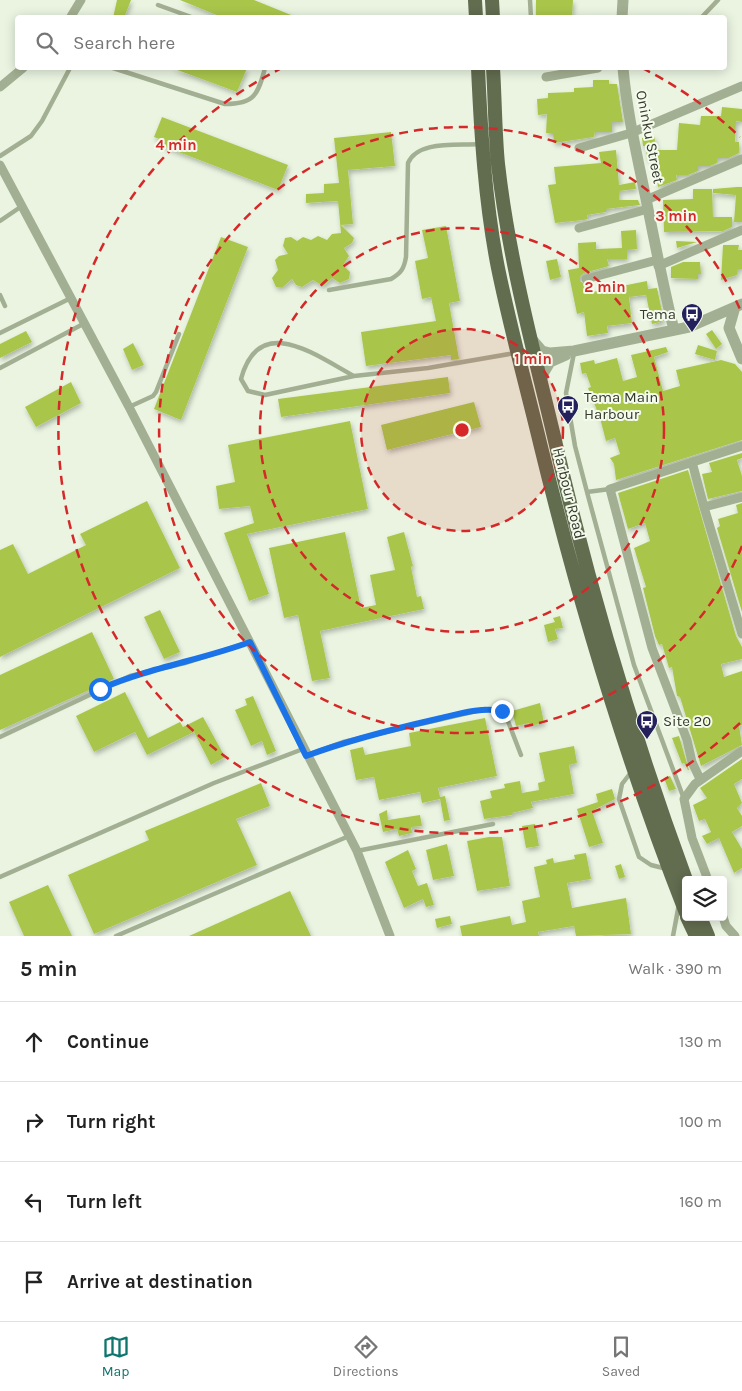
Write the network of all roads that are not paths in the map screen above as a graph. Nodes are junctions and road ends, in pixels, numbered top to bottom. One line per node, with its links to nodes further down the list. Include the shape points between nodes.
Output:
1 (81, 0): 8 (street)
2 (475, 0): 10 (highway)
3 (492, 0): 11 (highway)
4 (530, 0): 12 (lane)
5 (622, 0): 13 (street)
6 (718, 0): 14 (lane)
7 (158, 5): 9 (lane)
8 (72, 15)
9 (186, 15)
10 (476, 15)
11 (493, 15)
12 (531, 15)
13 (622, 15)
14 (704, 15)
15 (21, 70): 25 (street)
16 (69, 70): 29 (lane, via 42,122 31,136)
17 (119, 70): 18 (lane, via 225,104 243,104 252,97 260,86)
18 (264, 70)
19 (478, 70): 27 (highway, Harbour Road)
20 (494, 70): 49 (highway, Harbour Road, via 498,163)
21 (586, 70): 23 (street)
22 (625, 70): 26 (street, Oninku Street)
23 (546, 77)
24 (742, 86): 26 (street)
25 (0, 87)
26 (631, 133): 28 (street); 32 (street, Oninku Street)
27 (482, 144): 39 (lane, via 432,146 412,154 408,163 406,257 400,274); 52 (highway, Harbour Road, via 498,267)
28 (579, 148)
29 (0, 156)
30 (742, 159): 32 (street)
31 (0, 165): 33 (street)
32 (647, 204): 35 (street); 37 (street, Oninku Street)
33 (22, 206): 34 (lane); 41 (street)
34 (0, 221)
35 (579, 228)
36 (742, 230): 37 (street)
37 (657, 263): 38 (street); 46 (street, Oninku Street)
38 (586, 279)
39 (329, 290)
40 (0, 295): 43 (lane)
41 (72, 298): 45 (street); 47 (lane)
42 (739, 305): 44 (street); 50 (street, via 730,328)
43 (5, 306)
44 (708, 319): 46 (street); 50 (street)
45 (85, 323): 54 (lane); 57 (street)
46 (674, 330): 51 (street)
47 (0, 333)
48 (179, 334): 57 (lane, via 156,392)
49 (530, 337): 51 (street, via 542,351); 56 (highway, Harbour Road)
50 (731, 337): 53 (street)
51 (574, 351): 56 (street, via 550,362); 61 (lane, via 566,393)
52 (518, 352): 55 (lane, via 428,368); 70 (highway, Harbour Road, via 567,553)
53 (742, 359)
54 (0, 368)
55 (354, 376): 55 (lane, via 265,395 248,391 241,379 245,363 256,349 280,342 302,347)
56 (540, 378): 77 (highway, Harbour Road, via 571,512 604,626)
57 (129, 406): 65 (street)
58 (742, 446): 59 (street)
59 (692, 462): 60 (street); 63 (street)
60 (610, 490): 61 (lane); 71 (street, via 652,648)
61 (587, 492): 72 (lane, via 634,665)
62 (742, 497): 63 (street)
63 (704, 507): 64 (street)
64 (742, 634)
65 (250, 642): 66 (lane, via 130,676); 68 (street)
66 (0, 738)
67 (742, 751): 71 (street)
68 (305, 752): 69 (lane, via 485,709 502,711 506,716); 74 (street); 79 (lane, via 214,783)
69 (520, 755)
70 (633, 769): 76 (highway, Harbour Road); 76 (lane, via 622,784 619,799 639,857 651,865)
71 (700, 779): 72 (street)
72 (684, 799): 78 (street, via 692,838)
73 (493, 824): 75 (lane)
74 (349, 836): 75 (street); 85 (lane)
75 (357, 851): 86 (street)
76 (669, 869): 80 (highway, Harbour Road)
77 (685, 876)
78 (706, 876)
79 (0, 877)
80 (680, 898): 81 (highway, Harbour Road); 87 (lane)
81 (682, 903)
82 (690, 921): 88 (highway)
83 (702, 921): 89 (highway)
84 (726, 921): 90 (street)
85 (116, 936)
86 (390, 936)
87 (673, 936)
88 (696, 936)
89 (708, 936)
90 (735, 936)

